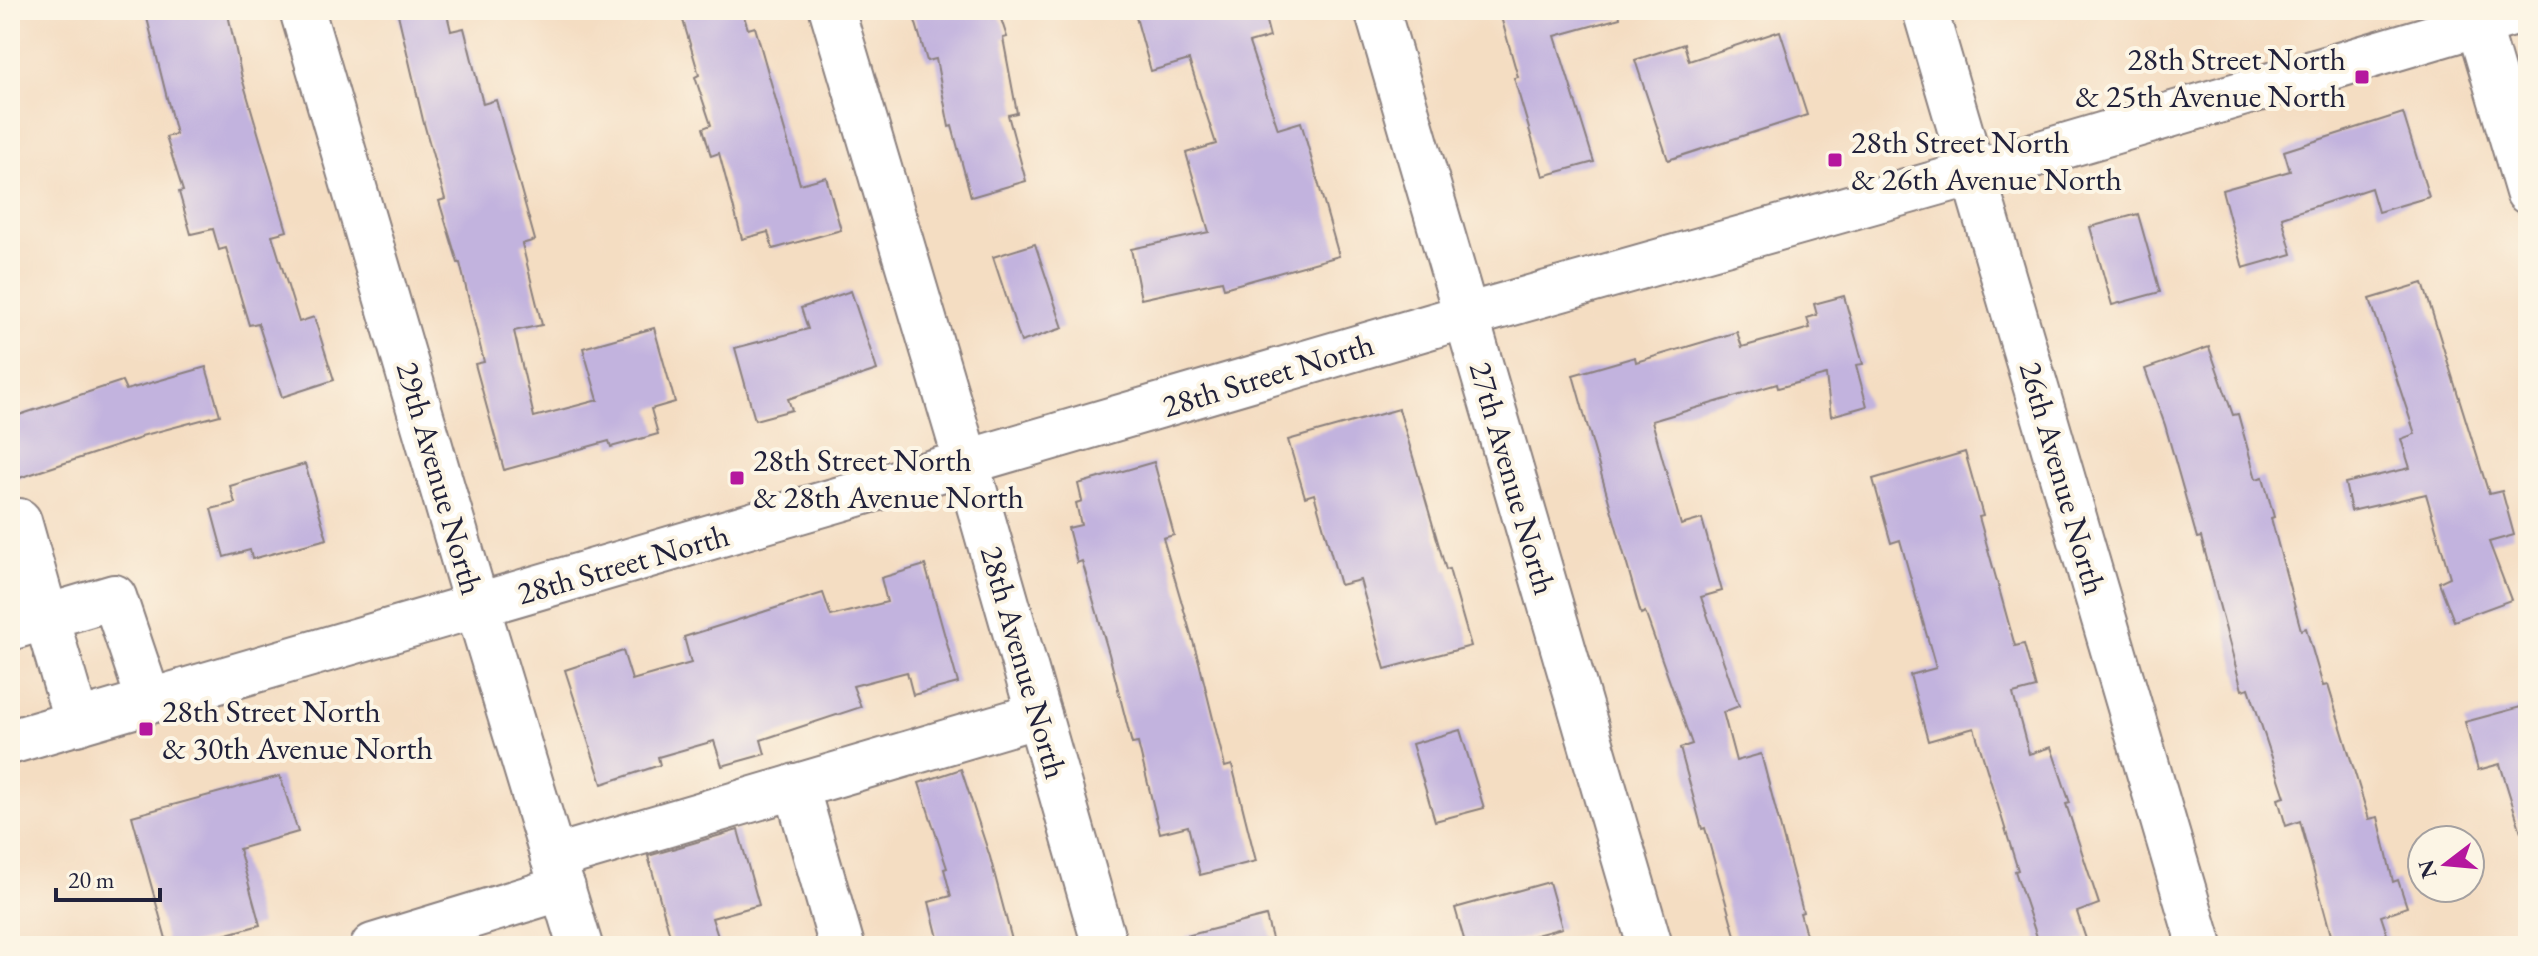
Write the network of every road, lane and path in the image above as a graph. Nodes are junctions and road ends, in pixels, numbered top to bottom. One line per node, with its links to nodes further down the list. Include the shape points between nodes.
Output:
1 (302, 10): 12 (street, 29th Avenue North)
2 (832, 10): 10 (street, 28th Avenue North)
3 (1377, 10): 9 (street, 27th Avenue North)
4 (1925, 10): 7 (street, 26th Avenue North)
5 (2526, 10): 6 (street, 28th Street North)
6 (2476, 17): 7 (street, 28th Street North); 8 (street)
7 (1973, 173): 9 (street, 28th Street North); 25 (street, 26th Avenue North)
8 (2528, 192)
9 (1466, 316): 10 (street, 28th Street North); 24 (street, 27th Avenue North)
10 (967, 464): 12 (street, 28th Street North); 15 (street, 28th Avenue North)
11 (10, 523): 13 (street, via 19,521)
12 (477, 606): 14 (street, 28th Street North); 19 (street, 29th Avenue North)
13 (28, 622): 14 (street, via 114,597); 16 (street)
14 (149, 701): 16 (street, 28th Street North)
15 (1039, 715): 18 (street); 23 (street, 28th Avenue North)
16 (77, 723): 17 (street, 28th Street North)
17 (10, 742)
18 (796, 786): 19 (street); 22 (street)
19 (558, 873): 20 (street); 21 (street, 29th Avenue North)
20 (373, 946)
21 (580, 946)
22 (842, 946)
23 (1105, 946)
24 (1650, 946)
25 (2200, 946)

